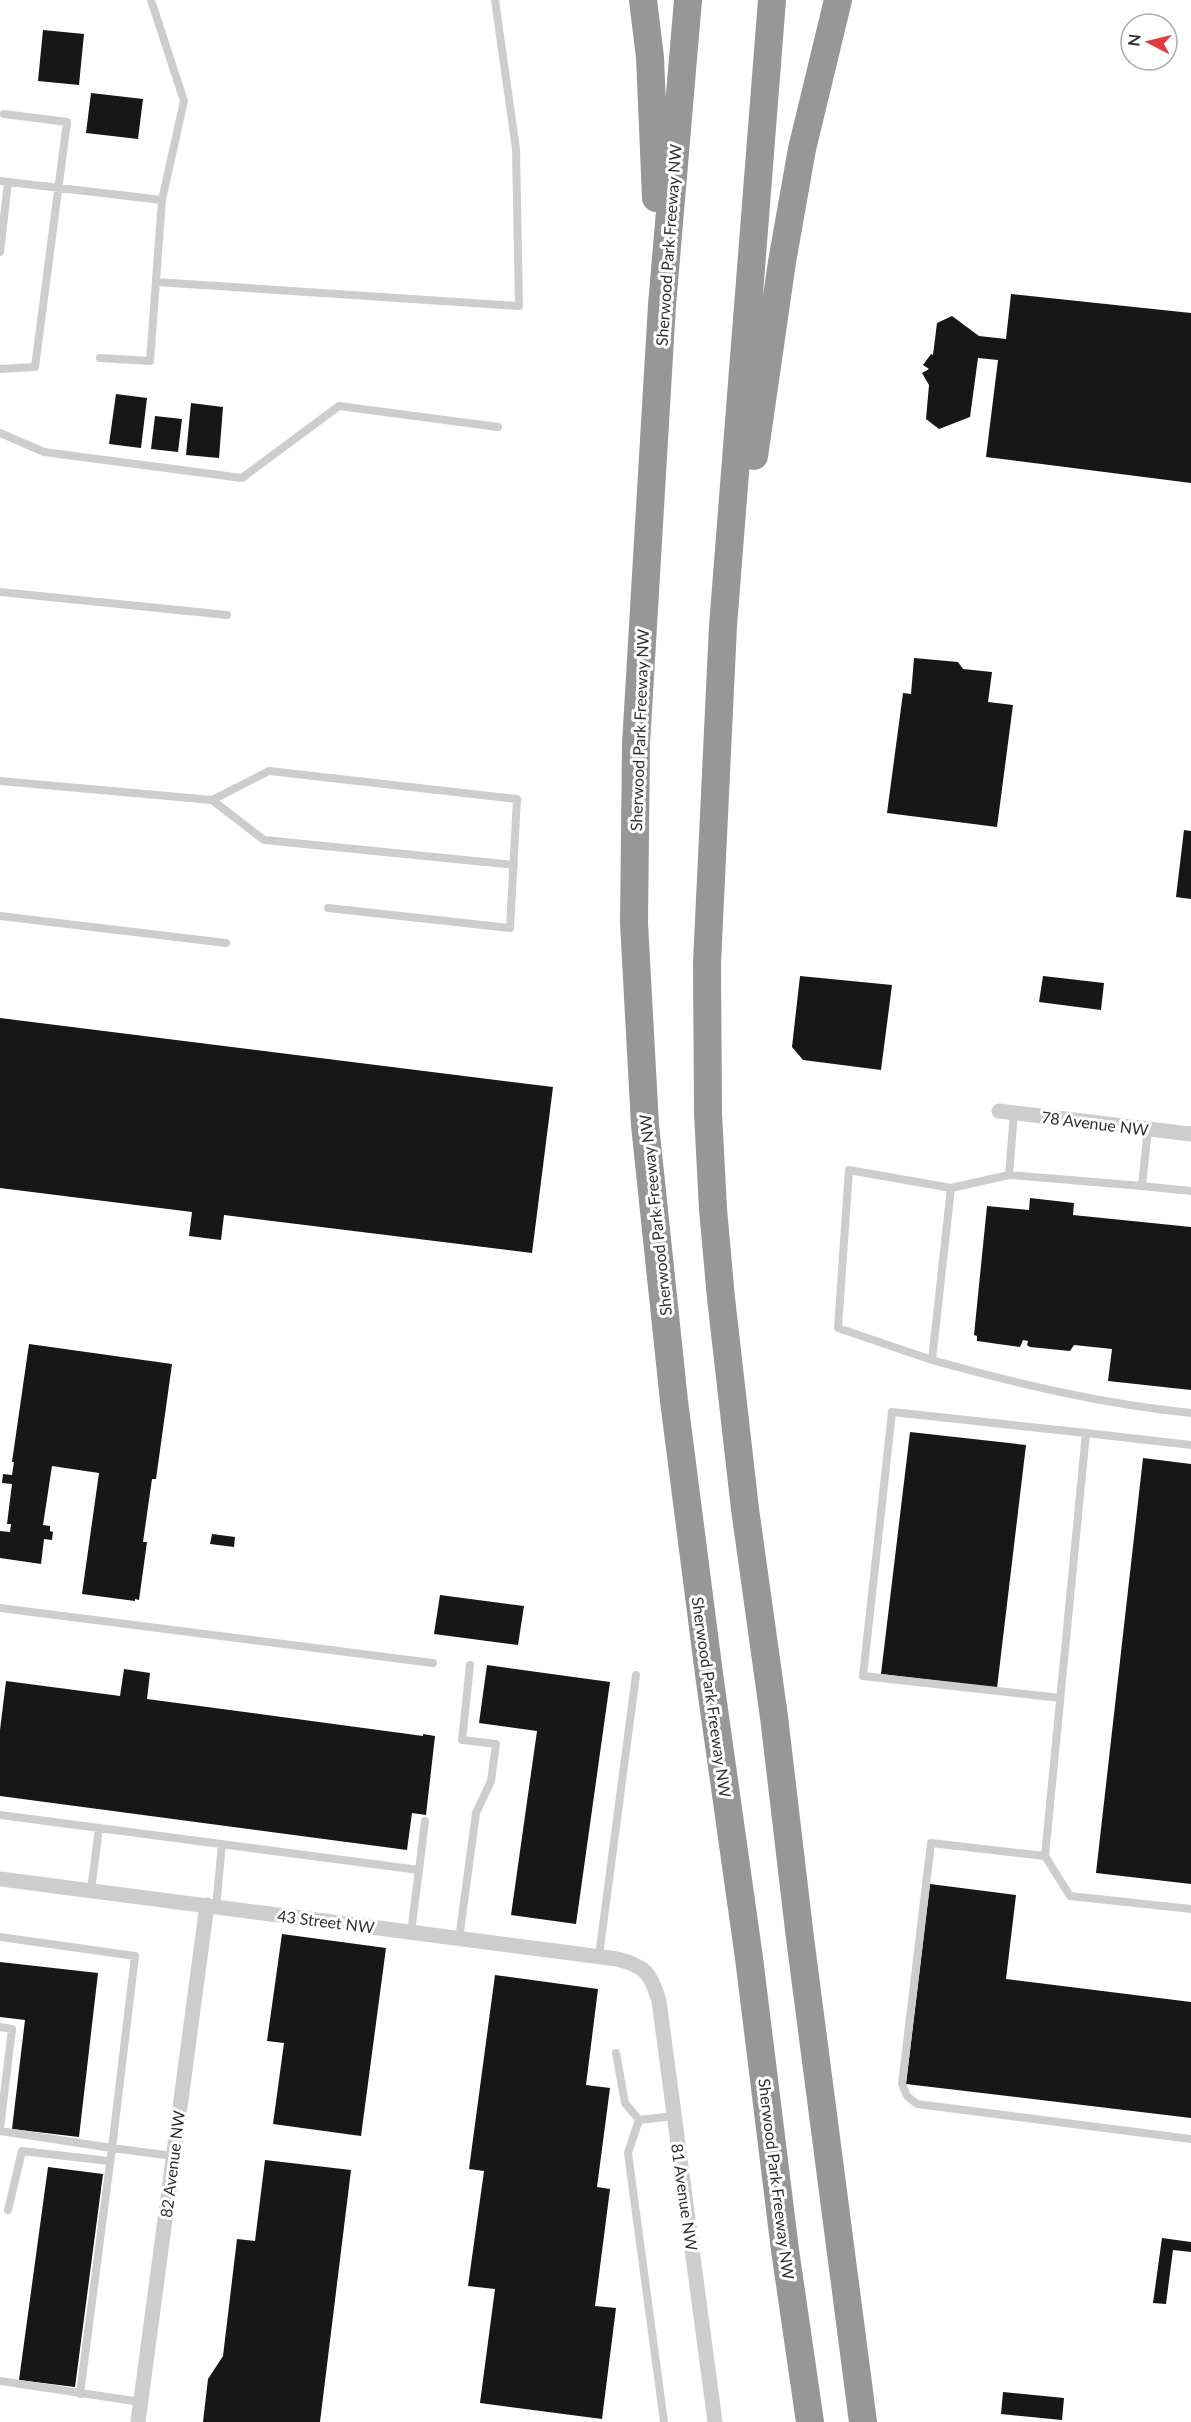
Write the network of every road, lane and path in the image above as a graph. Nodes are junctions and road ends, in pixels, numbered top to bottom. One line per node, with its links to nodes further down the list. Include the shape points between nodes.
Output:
1 (152, 0): 10 (lane, via 184,101)
2 (495, 0): 12 (lane, via 516,149 519,306)
3 (643, 0): 13 (highway, via 650,57)
4 (688, 0): 13 (highway, Sherwood Park Freeway NW)
5 (772, 0): 20 (highway)
6 (838, 0): 20 (highway, via 800,160 749,489)
7 (4, 114): 9 (lane, via 67,122)
8 (4, 182): 9 (lane); 11 (lane)
9 (59, 188): 10 (lane); 15 (lane, via 35,367)
10 (162, 200): 12 (lane)
11 (0, 252)
12 (156, 282): 14 (lane, via 150,361)
13 (662, 305): 74 (highway, Sherwood Park Freeway NW, via 636,744 634,923 645,1125 708,1674)
14 (100, 358)
15 (0, 369)
16 (498, 427): 17 (lane, via 339,406 242,478 44,452)
17 (0, 434)
18 (0, 592): 19 (lane)
19 (227, 615)
20 (723, 626): 75 (highway, via 707,963 713,1209 745,1509)
21 (0, 781): 22 (lane)
22 (212, 800): 23 (lane, via 264,840); 23 (lane, via 268,771 517,799)
23 (514, 866): 24 (lane, via 510,928)
24 (328, 908)
25 (0, 916): 26 (lane)
26 (226, 943)
27 (1007, 1112): 28 (street, 78 Avenue NW); 30 (lane)
28 (1148, 1129): 29 (street, 78 Avenue NW); 31 (lane)
29 (1191, 1134)
30 (1009, 1175): 31 (lane); 32 (lane)
31 (1142, 1186): 33 (lane)
32 (951, 1188): 34 (lane); 34 (lane, via 849,1170 838,1328)
33 (1191, 1191)
34 (932, 1360): 35 (lane, via 1023,1386)
35 (1191, 1413)
36 (1086, 1433): 37 (lane); 42 (lane); 42 (lane, via 892,1412 863,1676)
37 (1191, 1445)
38 (0, 1608): 39 (lane)
39 (433, 1663)
40 (470, 1665): 55 (lane, via 462,1740 496,1744 491,1781 476,1813)
41 (636, 1676): 56 (lane)
42 (1060, 1698): 47 (lane)
43 (0, 1815): 45 (lane)
44 (425, 1821): 48 (lane)
45 (99, 1828): 46 (lane); 50 (lane)
46 (222, 1844): 48 (lane); 51 (lane)
47 (1045, 1856): 52 (lane, via 1070,1896); 63 (lane, via 932,1844 902,2084 907,2096 917,2104)
48 (419, 1870): 53 (lane)
49 (0, 1878): 50 (street, 43 Street NW)
50 (91, 1890): 51 (street, 43 Street NW)
51 (211, 1906): 53 (street, 43 Street NW); 65 (street, 82 Avenue NW)
52 (1191, 1909)
53 (411, 1932): 55 (street, 43 Street NW)
54 (0, 1937): 64 (lane, via 135,1956)
55 (459, 1940): 56 (street, 43 Street NW)
56 (599, 1956): 57 (street, 43 Street NW, via 632,1962)
57 (648, 1974): 60 (street, 81 Avenue NW, via 659,2001)
58 (0, 2027): 62 (lane, via 12,2029)
59 (616, 2054): 61 (lane, via 625,2103)
60 (674, 2116): 61 (lane); 73 (street, 81 Avenue NW)
61 (639, 2120): 72 (lane, via 628,2152)
62 (0, 2129): 64 (lane)
63 (1191, 2139)
64 (112, 2148): 65 (lane); 66 (lane)
65 (173, 2156): 70 (street, 82 Avenue NW)
66 (109, 2161): 67 (lane, via 22,2151); 69 (lane)
67 (8, 2210)
68 (0, 2381): 69 (lane)
69 (81, 2394): 70 (lane)
70 (141, 2402): 71 (street, 82 Avenue NW)
71 (138, 2422)
72 (664, 2422)
73 (715, 2422)
74 (810, 2422)
75 (863, 2422)

